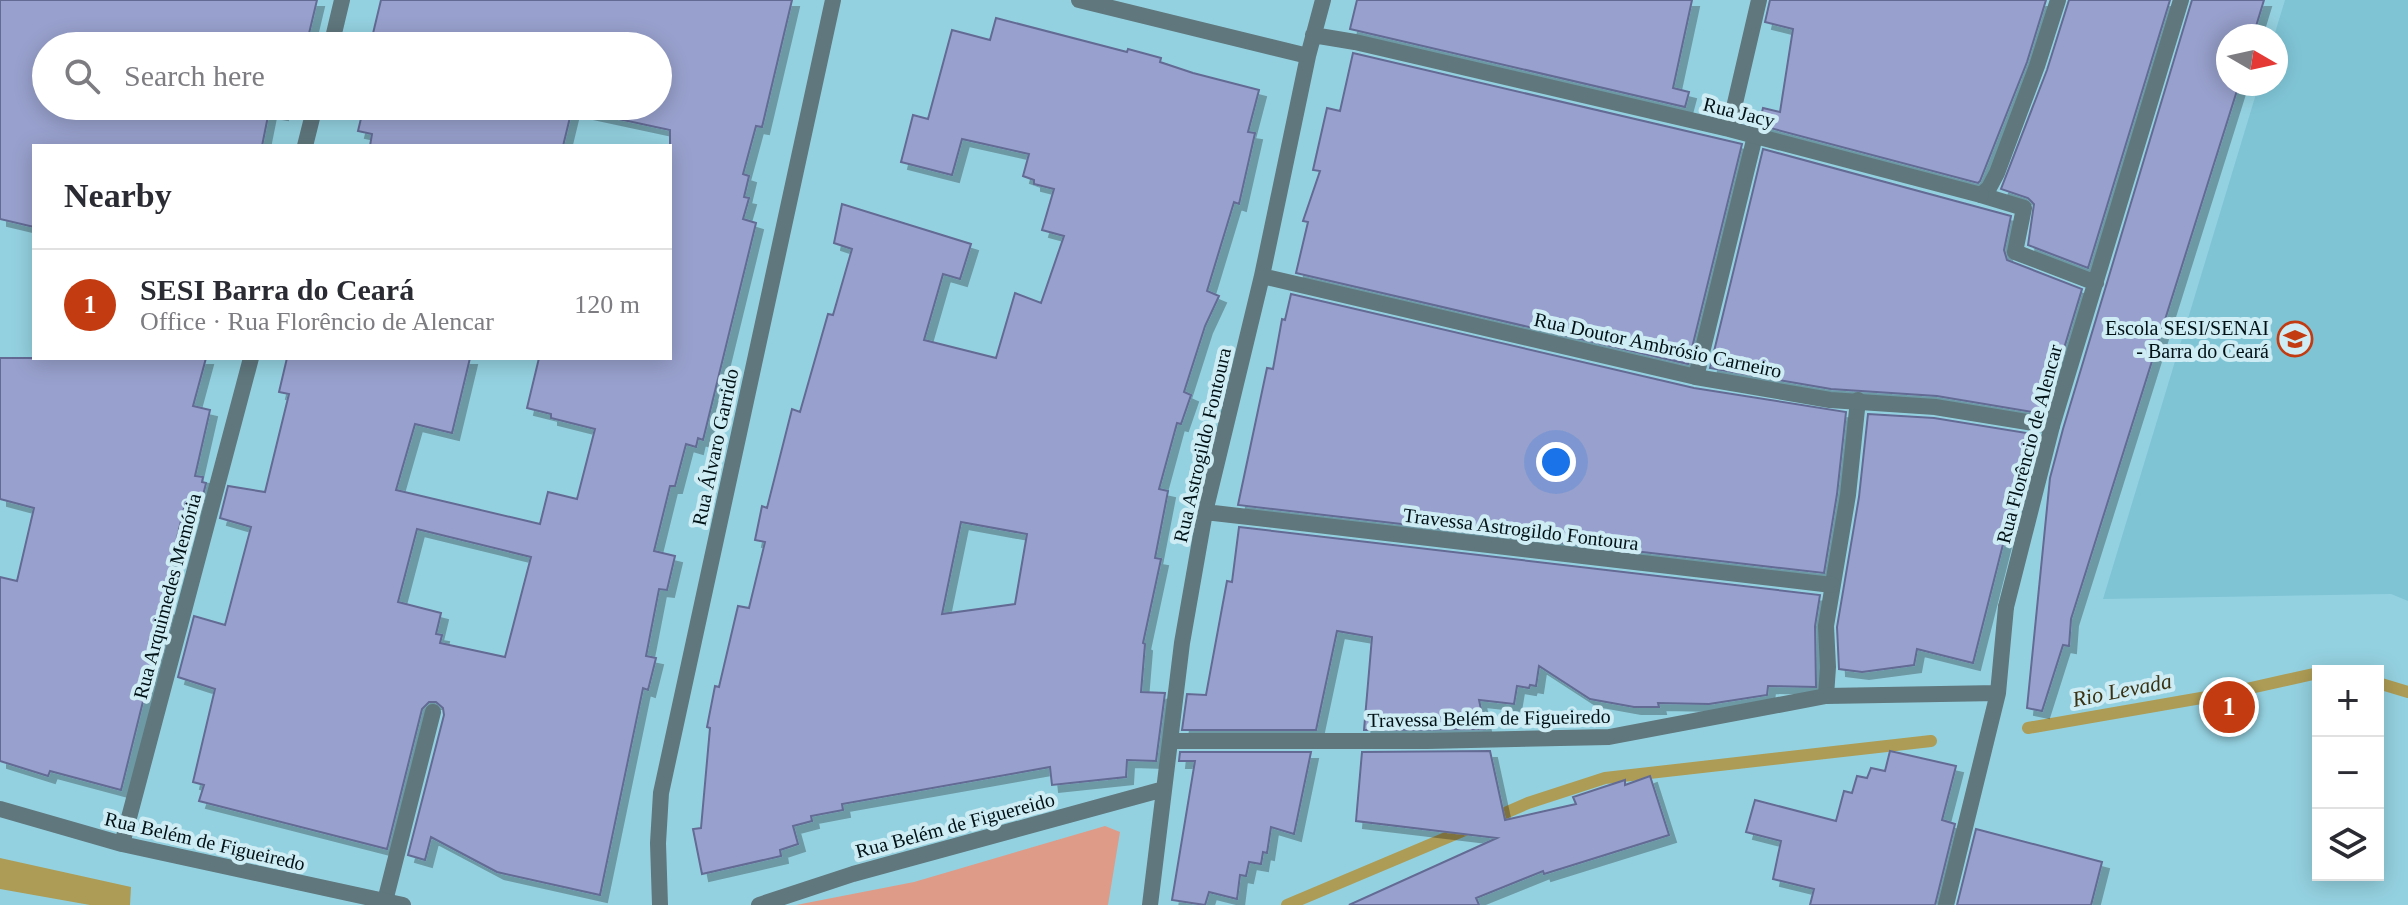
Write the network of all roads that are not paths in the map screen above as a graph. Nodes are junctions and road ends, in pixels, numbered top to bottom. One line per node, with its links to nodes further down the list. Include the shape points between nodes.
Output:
1 (342, 0): 8 (street)
2 (833, 0): 33 (street, Rua Álvaro Garrido, via 661,793)
3 (1079, 0): 10 (street)
4 (1323, 0): 9 (street, Rua Astrogildo Fontoura)
5 (1759, 0): 12 (street)
6 (2058, 0): 15 (street, via 1997,173)
7 (2181, 0): 17 (street, Rua Florêncio de Alencar)
8 (334, 32)
9 (1313, 35): 10 (street, Rua Astrogildo Fontoura); 12 (street, Rua Jacy)
10 (1308, 56): 16 (street, Rua Astrogildo Fontoura)
11 (312, 120): 14 (street)
12 (1729, 129): 13 (street, Rua Jacy)
13 (1755, 136): 15 (street, Rua Jacy); 19 (street)
14 (306, 144)
15 (1981, 195): 17 (street, Rua Jacy, via 2024,208 2015,252)
16 (1262, 276): 19 (street, Rua Doutor Ambrósio Carneiro); 22 (street, Rua Astrogildo Fontoura)
17 (2096, 283): 21 (street, Rua Florêncio de Alencar)
18 (250, 360): 30 (street, Rua Arquimedes Memória)
19 (1696, 377): 20 (street, Rua Doutor Ambrósio Carneiro)
20 (1858, 400): 21 (street, Rua Doutor Ambrósio Carneiro); 23 (street)
21 (2052, 426): 24 (street, Rua Florêncio de Alencar, via 2006,607)
22 (1205, 512): 23 (street, Travessa Astrogildo Fontoura); 27 (street, Rua Astrogildo Fontoura)
23 (1832, 585): 25 (street)
24 (1998, 693): 25 (street, Travessa Belém de Figueiredo); 36 (street, Rua Florêncio de Alencar)
25 (1826, 696): 27 (street, Travessa Belém de Figueiredo, via 1609,737)
26 (433, 712): 31 (street)
27 (1170, 741): 28 (street, Rua Astrogildo Fontoura)
28 (1164, 789): 34 (street, Rua Belém de Figuereido); 35 (street, Rua Astrogildo Fontoura)
29 (0, 809): 30 (street, Rua Belém de Figueiredo)
30 (122, 844): 31 (street, Rua Belém de Figueiredo)
31 (385, 901): 32 (street, Rua Belém de Figueiredo)
32 (403, 905)
33 (660, 905)
34 (759, 905)
35 (1150, 905)
36 (1946, 905)

